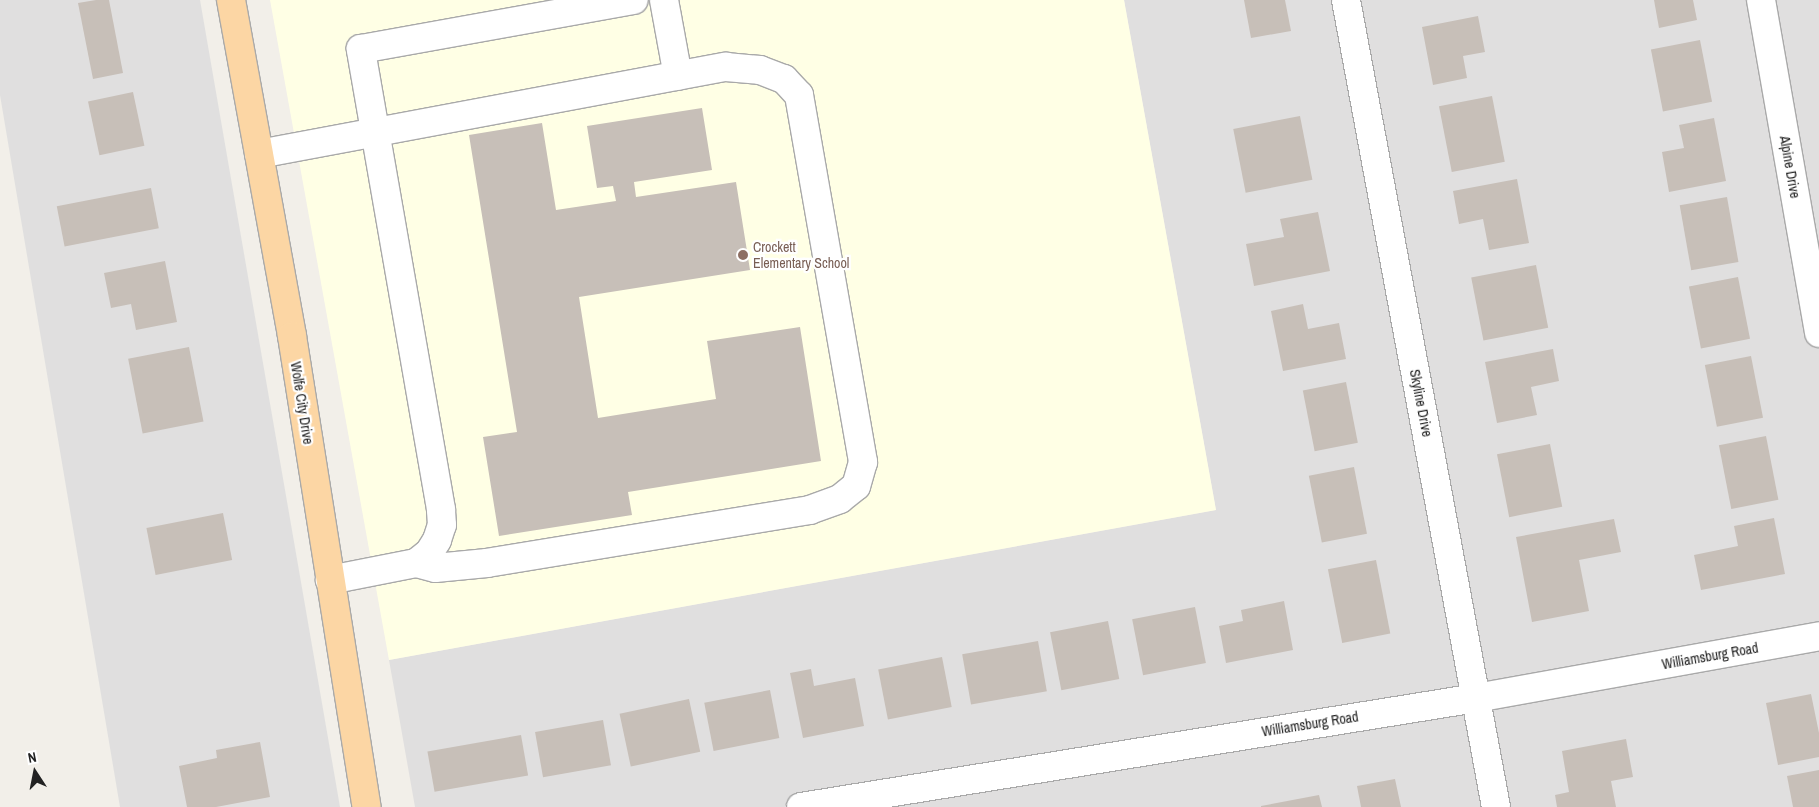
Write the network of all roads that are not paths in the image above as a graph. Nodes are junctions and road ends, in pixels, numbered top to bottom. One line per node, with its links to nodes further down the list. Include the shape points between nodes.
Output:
1 (232, 0): 8 (main road, Wolfe City Drive)
2 (634, 0): 7 (street, via 361,49)
3 (664, 0): 6 (street)
4 (1346, 0): 13 (street, Skyline Drive)
5 (1761, 0): 9 (street, Alpine Drive)
6 (678, 76): 7 (street); 10 (street, via 726,67 760,70 784,79 798,95 863,462 856,486 840,499 810,510 487,563 436,568)
7 (374, 134): 8 (street); 10 (street, via 441,509 442,525 437,540 429,553)
8 (259, 154): 11 (main road, Wolfe City Drive, via 292,336)
9 (1819, 333)
10 (416, 563): 11 (street)
11 (330, 580): 14 (main road, Wolfe City Drive)
12 (1819, 636): 13 (street, Williamsburg Road)
13 (1476, 698): 15 (street, Williamsburg Road); 16 (street, Skyline Drive)
14 (368, 807)
15 (801, 807)
16 (1496, 807)

